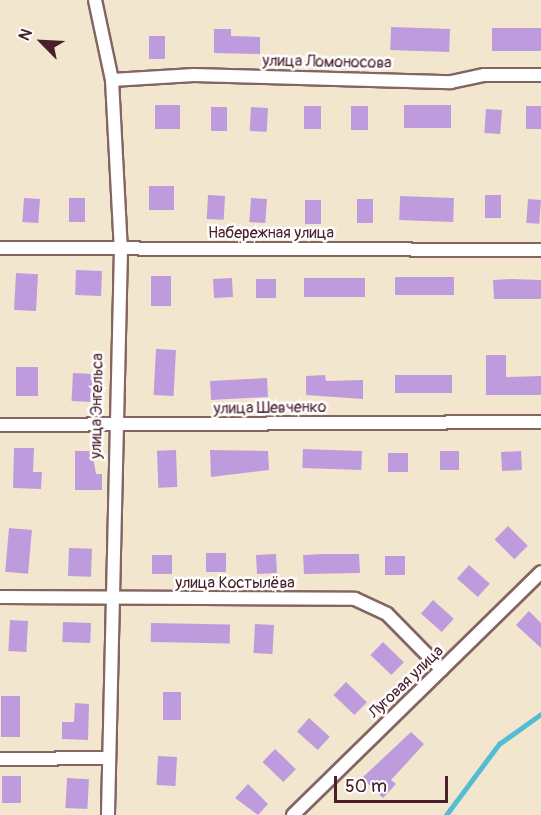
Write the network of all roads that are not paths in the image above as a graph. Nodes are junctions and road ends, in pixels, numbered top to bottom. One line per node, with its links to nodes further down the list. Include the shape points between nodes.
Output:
1 (95, 0): 3 (street, улица Энгельса)
2 (541, 75): 3 (street, улица Ломоносова, via 484,75 451,82 194,75)
3 (112, 80): 5 (street, улица Энгельса)
4 (0, 248): 5 (street, Набережная улица)
5 (121, 249): 6 (street, Набережная улица); 9 (street, улица Энгельса)
6 (541, 250)
7 (541, 422): 9 (street, улица Шевченко)
8 (0, 424): 9 (street, улица Шевченко)
9 (114, 426): 12 (street, улица Энгельса)
10 (541, 572): 13 (street, Луговая улица)
11 (0, 597): 12 (street, улица Костылёва)
12 (111, 600): 13 (street, улица Костылёва, via 355,599 387,614); 14 (street, улица Энгельса)
13 (442, 670): 17 (street, Луговая улица)
14 (109, 758): 15 (street); 16 (street, улица Энгельса)
15 (0, 759)
16 (108, 815)
17 (293, 815)

